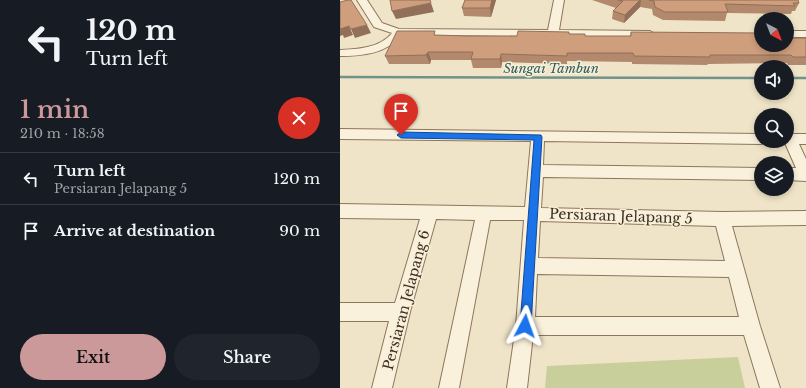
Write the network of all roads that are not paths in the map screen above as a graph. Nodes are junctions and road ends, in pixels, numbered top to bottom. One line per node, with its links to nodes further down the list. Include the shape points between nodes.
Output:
1 (362, 0): 3 (street, via 378,25)
2 (559, 0): 4 (street)
3 (398, 32): 4 (street); 8 (street, via 381,46)
4 (553, 33): 5 (street)
5 (658, 34)
6 (794, 34): 7 (street)
7 (806, 34)
8 (340, 53)
9 (340, 134): 10 (street)
10 (538, 137): 11 (street); 15 (street)
11 (754, 139)
12 (794, 139): 13 (street)
13 (806, 139)
14 (792, 148): 18 (street)
15 (536, 171): 16 (street); 22 (street)
16 (754, 174)
17 (794, 174): 18 (street)
18 (806, 175)
19 (340, 211): 20 (street, Persiaran Jelapang 5)
20 (430, 212): 21 (street, Persiaran Jelapang 5); 28 (street, Persiaran Jelapang 6)
21 (484, 213): 22 (street, Persiaran Jelapang 5); 32 (street)
22 (533, 214): 24 (street, Persiaran Jelapang 5); 25 (street)
23 (806, 218): 24 (street, Persiaran Jelapang 5)
24 (722, 219): 26 (street)
25 (529, 266): 26 (street); 29 (street)
26 (736, 269): 30 (street)
27 (340, 312): 28 (street)
28 (401, 312): 31 (street, Persiaran Jelapang 6)
29 (525, 326): 30 (street); 33 (street)
30 (751, 326): 34 (street)
31 (382, 388)
32 (449, 388)
33 (517, 388)
34 (770, 388)

